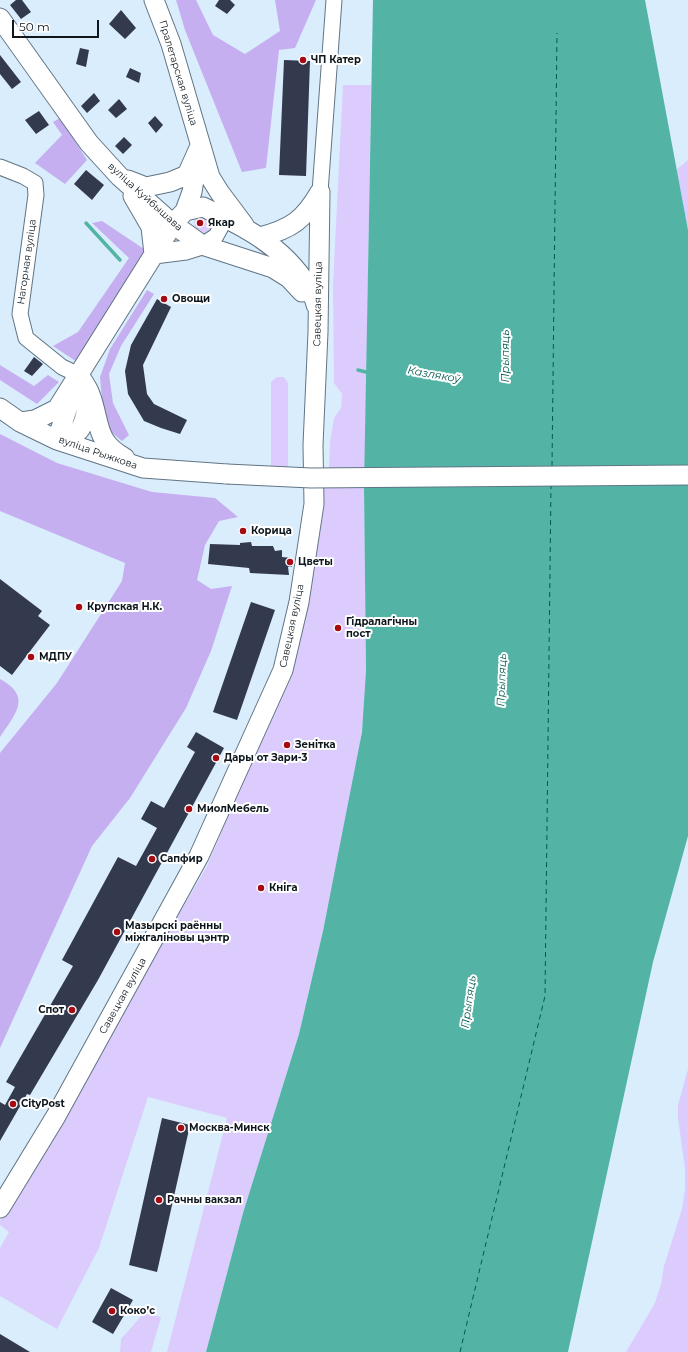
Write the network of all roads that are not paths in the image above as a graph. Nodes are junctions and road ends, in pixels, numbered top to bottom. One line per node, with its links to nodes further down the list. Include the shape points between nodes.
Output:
1 (154, 0): 4 (main road, Пралетарская вуліца, via 170,44)
2 (334, 0): 7 (street, Савецкая вуліца)
3 (0, 18): 6 (main road, вуліца Куйбышава, via 89,143)
4 (200, 146): 6 (main road, via 187,175 170,182 146,187); 9 (main road, Пралетарская вуліца, via 192,192); 10 (main road, Пралетарская вуліца, via 210,177)
5 (0, 167): 17 (street, Нагорная вуліца, via 34,183 36,195 20,314 26,338 62,367)
6 (120, 177): 9 (main road, вуліца Куйбышава); 13 (main road, via 151,227)
7 (320, 192): 10 (main road, via 310,210 300,219 277,232); 12 (main road, Савецкая вуліца)
8 (217, 214): 9 (main road, via 203,207); 10 (main road); 11 (street, via 222,225 216,236)
9 (179, 217): 11 (main road, вуліца Куйбышава); 13 (main road, Пралетарская вуліца)
10 (254, 234): 14 (main road)
11 (202, 245): 13 (main road); 15 (main road, вуліца Куйбышава)
12 (319, 246): 14 (main road, via 302,263); 16 (main road, Савецкая вуліца)
13 (154, 254): 17 (main road, Пралетарская вуліца)
14 (293, 266): 15 (main road); 16 (main road, via 315,301)
15 (273, 268): 16 (main road, вуліца Куйбышава, via 289,278 302,292 312,309)
16 (318, 332): 24 (main road, Савецкая вуліца, via 313,445 314,504 299,602 283,670 199,856 56,1116)
17 (79, 375): 18 (main road); 20 (main road, via 57,409 35,420); 21 (main road)
18 (90, 393): 21 (main road, via 83,426 71,438); 22 (main road, via 101,435 112,451)
19 (0, 408): 20 (main road, вуліца Рыжкова)
20 (21, 422): 21 (main road, вуліца Рыжкова)
21 (57, 440): 22 (main road, вуліца Рыжкова)
22 (143, 468): 23 (main road, вуліца Рыжкова, bridge, via 311,478)
23 (688, 475)
24 (0, 1208)

